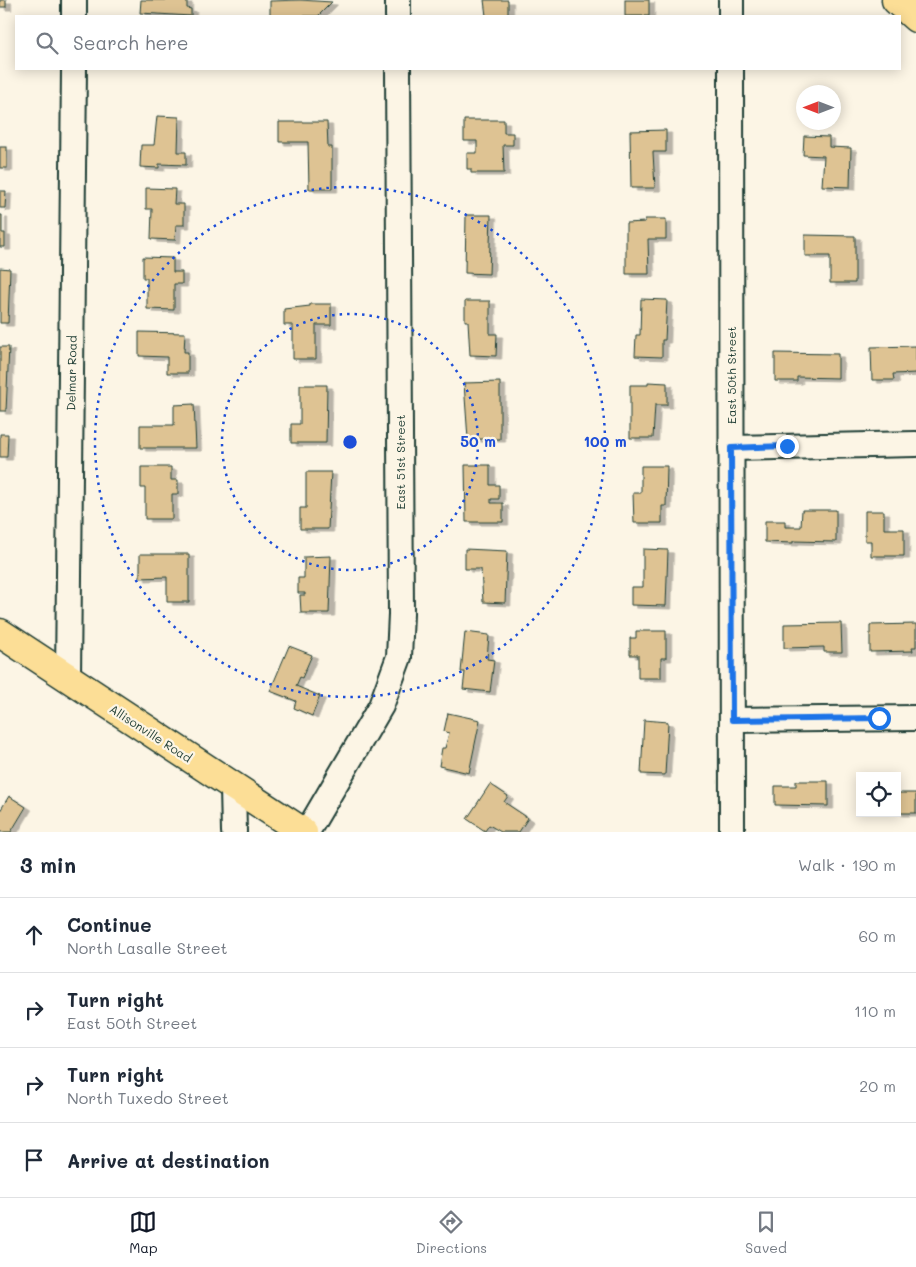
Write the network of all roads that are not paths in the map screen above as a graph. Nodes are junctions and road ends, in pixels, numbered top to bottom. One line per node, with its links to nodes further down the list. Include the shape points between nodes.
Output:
1 (74, 0): 5 (street)
2 (398, 0): 6 (street)
3 (731, 0): 7 (street)
4 (896, 0): 8 (main road)
5 (74, 15)
6 (398, 15)
7 (731, 15)
8 (916, 18)
9 (74, 70): 15 (street, Delmar Road)
10 (398, 70): 21 (street, East 51st Street, via 399,657 381,706)
11 (731, 70): 13 (street, East 50th Street)
12 (916, 444): 13 (street)
13 (731, 448): 17 (street, East 50th Street)
14 (0, 633): 15 (main road, Allisonville Road)
15 (68, 677): 18 (main road, Allisonville Road)
16 (916, 718): 17 (street)
17 (732, 720): 22 (street, East 50th Street)
18 (233, 787): 19 (street); 20 (main road, Allisonville Road)
19 (234, 832)
20 (303, 832)
21 (307, 832)
22 (732, 832)

